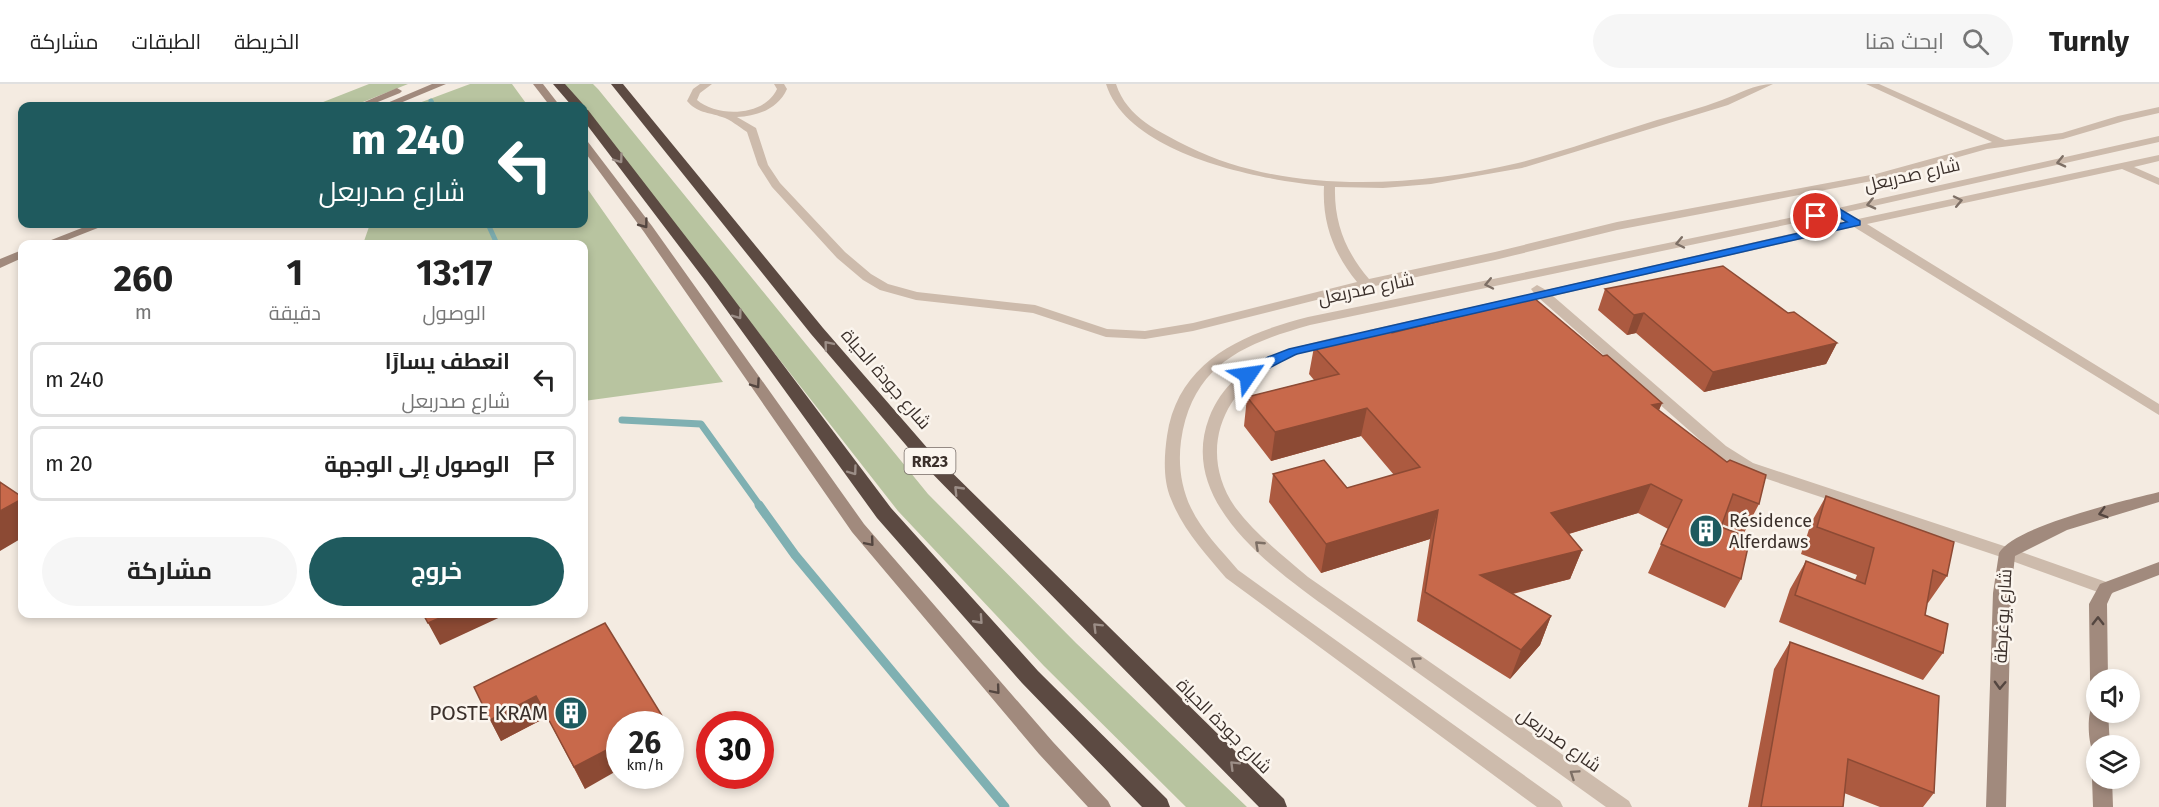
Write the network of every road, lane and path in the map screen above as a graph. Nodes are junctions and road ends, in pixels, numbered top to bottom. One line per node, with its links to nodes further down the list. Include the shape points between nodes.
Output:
1 (414, 84): 11 (street)
2 (441, 84): 12 (street)
3 (538, 84): 13 (street)
4 (559, 84): 14 (highway)
5 (617, 84): 48 (highway, شارع جودة الحياة / RR23, one-way to 5, via 923,454 817,331)
6 (706, 84): 17 (street, via 696,91 692,101 701,110)
7 (1111, 84): 27 (street, via 1117,99 1135,119 1182,148 1250,170)
8 (1768, 84): 27 (street, via 1724,104 1491,172 1400,184)
9 (1871, 84): 21 (street)
10 (783, 86): 15 (street, via 781,95)
11 (370, 102)
12 (395, 102)
13 (552, 102)
14 (575, 102)
15 (765, 107): 17 (street); 19 (street)
16 (2159, 110): 21 (street, via 2063,136)
17 (725, 114): 19 (street)
18 (588, 118): 47 (highway, one-way to 47, via 884,513 1030,677)
19 (752, 130): 37 (street, via 763,165 776,185 853,267 898,292 1026,307 1106,333 1145,335)
20 (2159, 139): 23 (street, شارع صدربعل)
21 (2005, 144): 37 (street, via 1877,177 1636,222)
22 (588, 149): 46 (street, one-way to 46, via 858,528)
23 (2098, 153): 25 (street); 28 (street, شارع صدربعل, one-way to 28)
24 (2159, 158): 25 (street, شارع صدربعل)
25 (2124, 166): 26 (street); 29 (street, شارع صدربعل, one-way to 25)
26 (2159, 182)
27 (1330, 183): 37 (street, via 1328,210 1335,237 1348,263)
28 (1838, 211): 29 (street); 36 (street, شارع صدربعل, one-way to 36)
29 (1856, 223): 38 (street, شارع صدربعل); 39 (street)
30 (84, 228): 32 (street)
31 (91, 228): 32 (street)
32 (63, 238): 33 (street)
33 (58, 240)
34 (18, 256): 35 (street)
35 (0, 264)
36 (1523, 277): 38 (street); 49 (street, شارع صدربعل, one-way to 49, via 1273,330 1217,358 1194,381 1178,410 1172,471 1179,500 1198,533 1232,574)
37 (1366, 284)
38 (1542, 294): 41 (street, via 1721,450 1748,467); 50 (street, شارع صدربعل, one-way to 38, via 1302,581 1256,544 1228,510 1212,476 1210,450 1214,426 1228,394 1272,359)
39 (2159, 410)
40 (2159, 497): 41 (street, شارع يوغرطة, one-way to 41, via 2062,525 2030,537)
41 (2007, 553): 43 (street); 51 (street, شارع يوغرطة, one-way to 51, via 2002,593)
42 (2159, 568): 43 (street)
43 (2106, 589): 44 (street, one-way to 43, via 2098,604)
44 (2099, 669)
45 (2102, 789): 52 (street)
46 (1101, 807)
47 (1158, 807)
48 (1275, 807)
49 (1553, 807)
50 (1622, 807)
51 (1996, 807)
52 (2103, 807)

